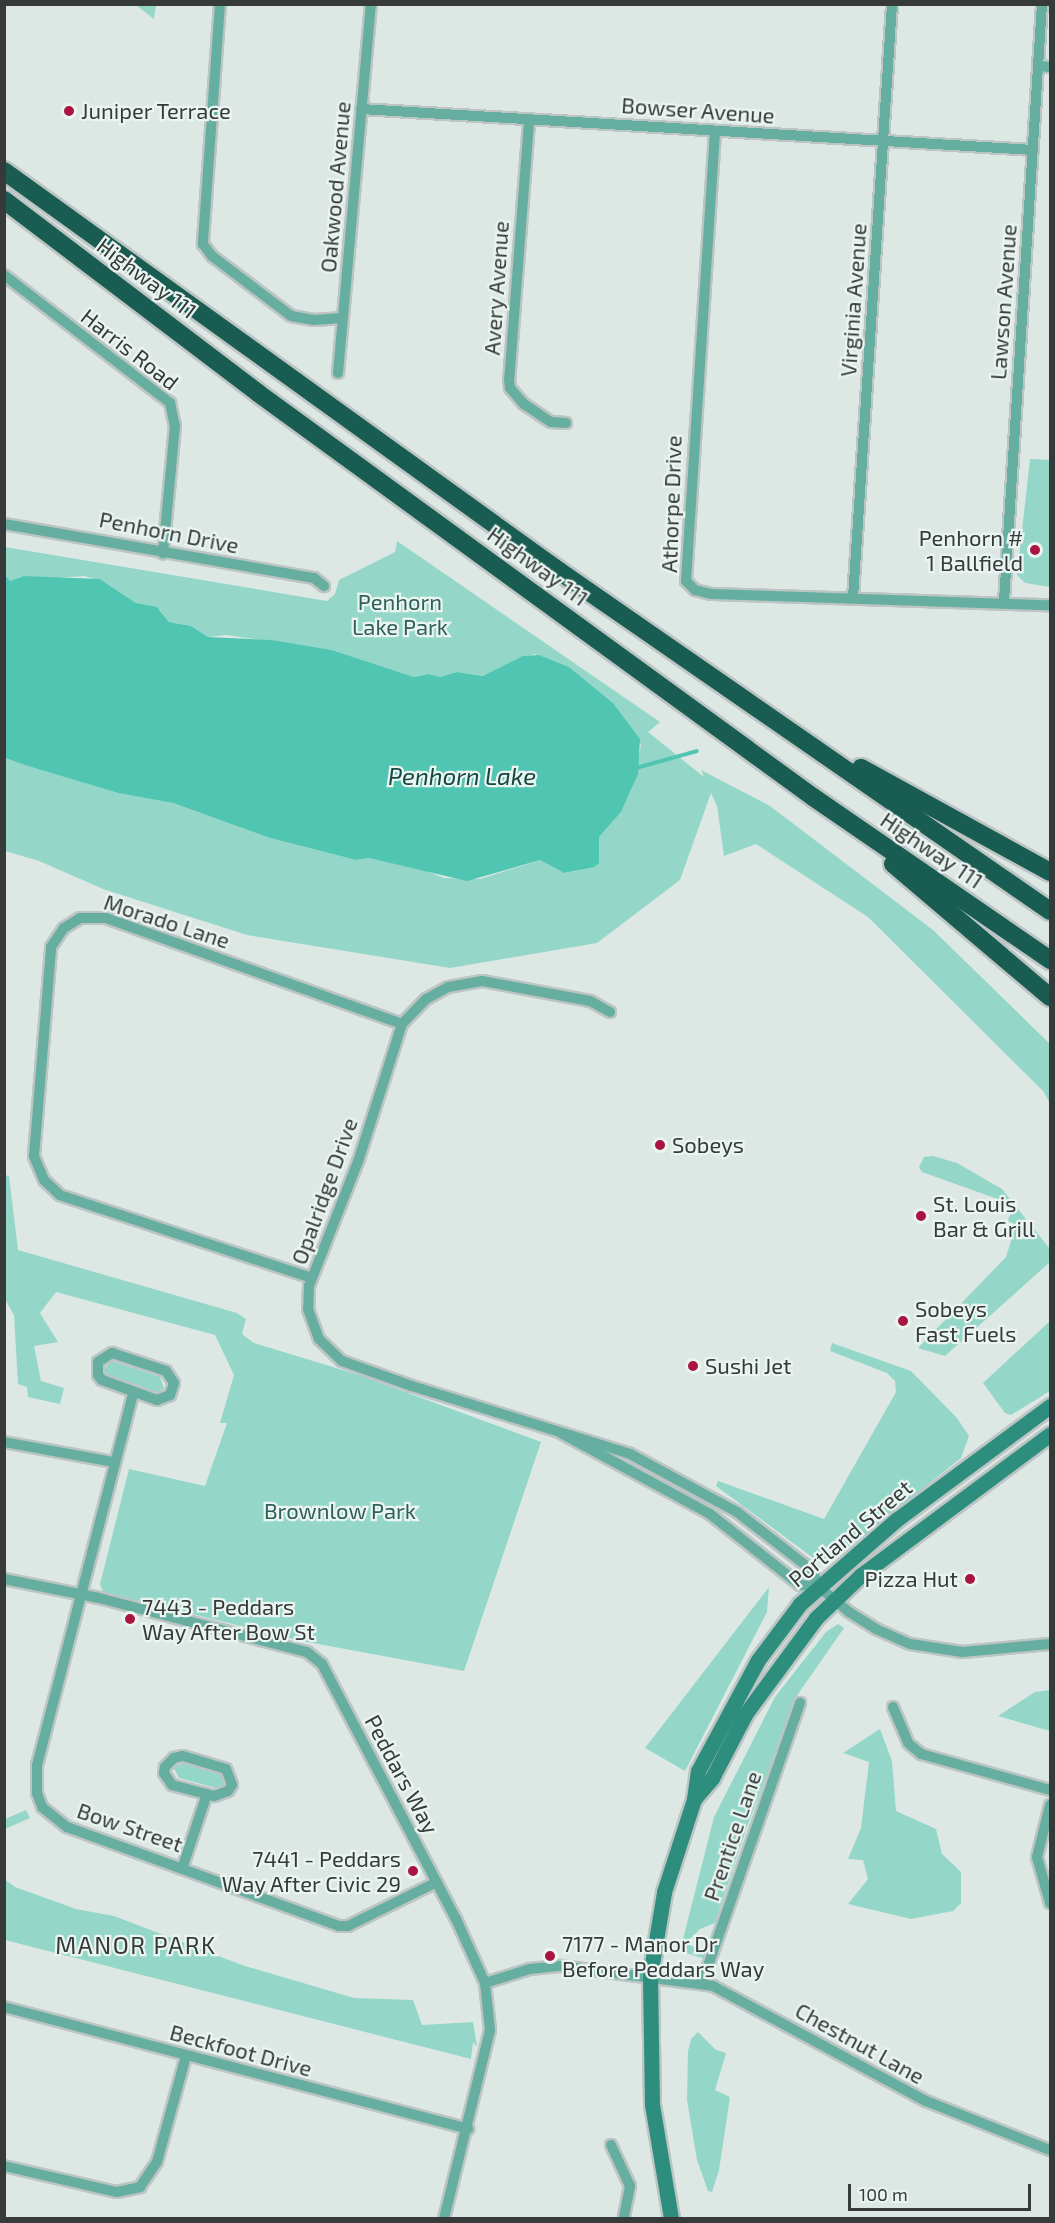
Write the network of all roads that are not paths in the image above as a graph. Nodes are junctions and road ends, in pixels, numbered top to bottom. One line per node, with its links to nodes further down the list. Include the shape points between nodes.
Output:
1 (220, 4): 15 (street, via 203,244 212,256 291,316 314,320)
2 (371, 4): 7 (street, Oakwood Avenue)
3 (892, 4): 10 (street, Virginia Avenue)
4 (1042, 4): 5 (street, Lawson Avenue)
5 (1038, 66): 6 (street); 11 (street, Lawson Avenue)
6 (1050, 67)
7 (362, 109): 8 (street, Bowser Avenue); 15 (street, Oakwood Avenue)
8 (529, 122): 9 (street, Bowser Avenue); 17 (street, Avery Avenue, via 510,388 524,404 551,422)
9 (715, 132): 10 (street, Bowser Avenue); 21 (street, Athorpe Drive, via 683,574 690,586 701,593)
10 (883, 141): 11 (street, Bowser Avenue); 21 (street, Virginia Avenue)
11 (1033, 150): 22 (street, Lawson Avenue)
12 (4, 171): 24 (highway, Highway 111)
13 (4, 200): 25 (highway, Highway 111, via 258,393)
14 (4, 275): 19 (street, Harris Road, via 170,403 175,426)
15 (343, 318): 16 (street, Oakwood Avenue)
16 (338, 373)
17 (566, 423)
18 (4, 524): 19 (street, Penhorn Drive)
19 (163, 553): 20 (street, Penhorn Drive, via 314,578)
20 (324, 586)
21 (853, 598): 22 (street, Athorpe Drive)
22 (1004, 601): 23 (street, Athorpe Drive)
23 (1050, 605)
24 (753, 706): 26 (highway); 27 (highway, Highway 111)
25 (813, 797): 28 (highway, Highway 111); 29 (highway)
26 (1050, 872)
27 (1050, 911)
28 (1050, 960)
29 (1050, 997)
30 (610, 1012): 31 (street, Opalridge Drive, via 590,1001 482,981 448,987 426,999)
31 (402, 1024): 32 (street, Opalridge Drive, via 359,1159); 32 (street, Morado Lane, via 106,918 80,918 58,933 51,947 34,1156 44,1180 60,1195)
32 (312, 1278): 35 (street, Opalridge Drive, via 308,1301 312,1325 324,1346 342,1360)
33 (133, 1394): 33 (street, via 165,1399 173,1389 172,1377 112,1353 98,1362 102,1380); 38 (street, Bow Street)
34 (1050, 1406): 40 (main road, Portland Street, via 906,1513)
35 (561, 1433): 40 (street, Opalridge Drive, via 710,1514 800,1585); 40 (street, Opalridge Drive, via 576,1434 630,1454 737,1512 813,1571)
36 (1050, 1434): 40 (main road, Portland Street, via 861,1575)
37 (4, 1442): 38 (street)
38 (113, 1462): 41 (street, Bow Street)
39 (4, 1579): 41 (street, Peddars Way)
40 (826, 1593): 42 (street, via 876,1629 922,1649 962,1652); 47 (main road, Portland Street, via 746,1713 712,1778); 47 (main road, Portland Street, via 800,1604 758,1660 698,1771)
41 (83, 1594): 49 (street, Bow Street, via 37,1765 39,1800 46,1813 67,1827); 50 (street, Peddars Way, via 307,1652 322,1664)
42 (1050, 1644)
43 (800, 1703): 54 (street, Prentice Lane)
44 (893, 1707): 45 (street, via 908,1743 921,1754)
45 (1050, 1790)
46 (207, 1794): 46 (street, via 221,1796 228,1791 232,1785 226,1770 183,1756 165,1767 172,1785); 49 (street)
47 (694, 1799): 52 (main road, Portland Street, via 664,1892)
48 (1050, 1805): 51 (street, via 1037,1857)
49 (183, 1866): 50 (street, Bow Street, via 339,1926 348,1926)
50 (436, 1882): 53 (street, Peddars Way)
51 (1050, 1903)
52 (650, 1976): 53 (street, Chestnut Lane, via 560,1966 519,1972); 54 (street, Chestnut Lane); 63 (main road, Portland Street, via 652,2104)
53 (485, 1983): 57 (street, Peddars Way, via 490,2030)
54 (702, 1983): 59 (street, Chestnut Lane, via 727,1991 926,2101)
55 (4, 2007): 56 (street, Beckfoot Drive)
56 (186, 2056): 57 (street, Beckfoot Drive); 60 (street, via 157,2162 140,2187 117,2192)
57 (468, 2129): 61 (street, Peddars Way)
58 (612, 2145): 62 (street, via 630,2186)
59 (1050, 2150)
60 (4, 2166)
61 (444, 2218)
62 (624, 2218)
63 (671, 2218)

